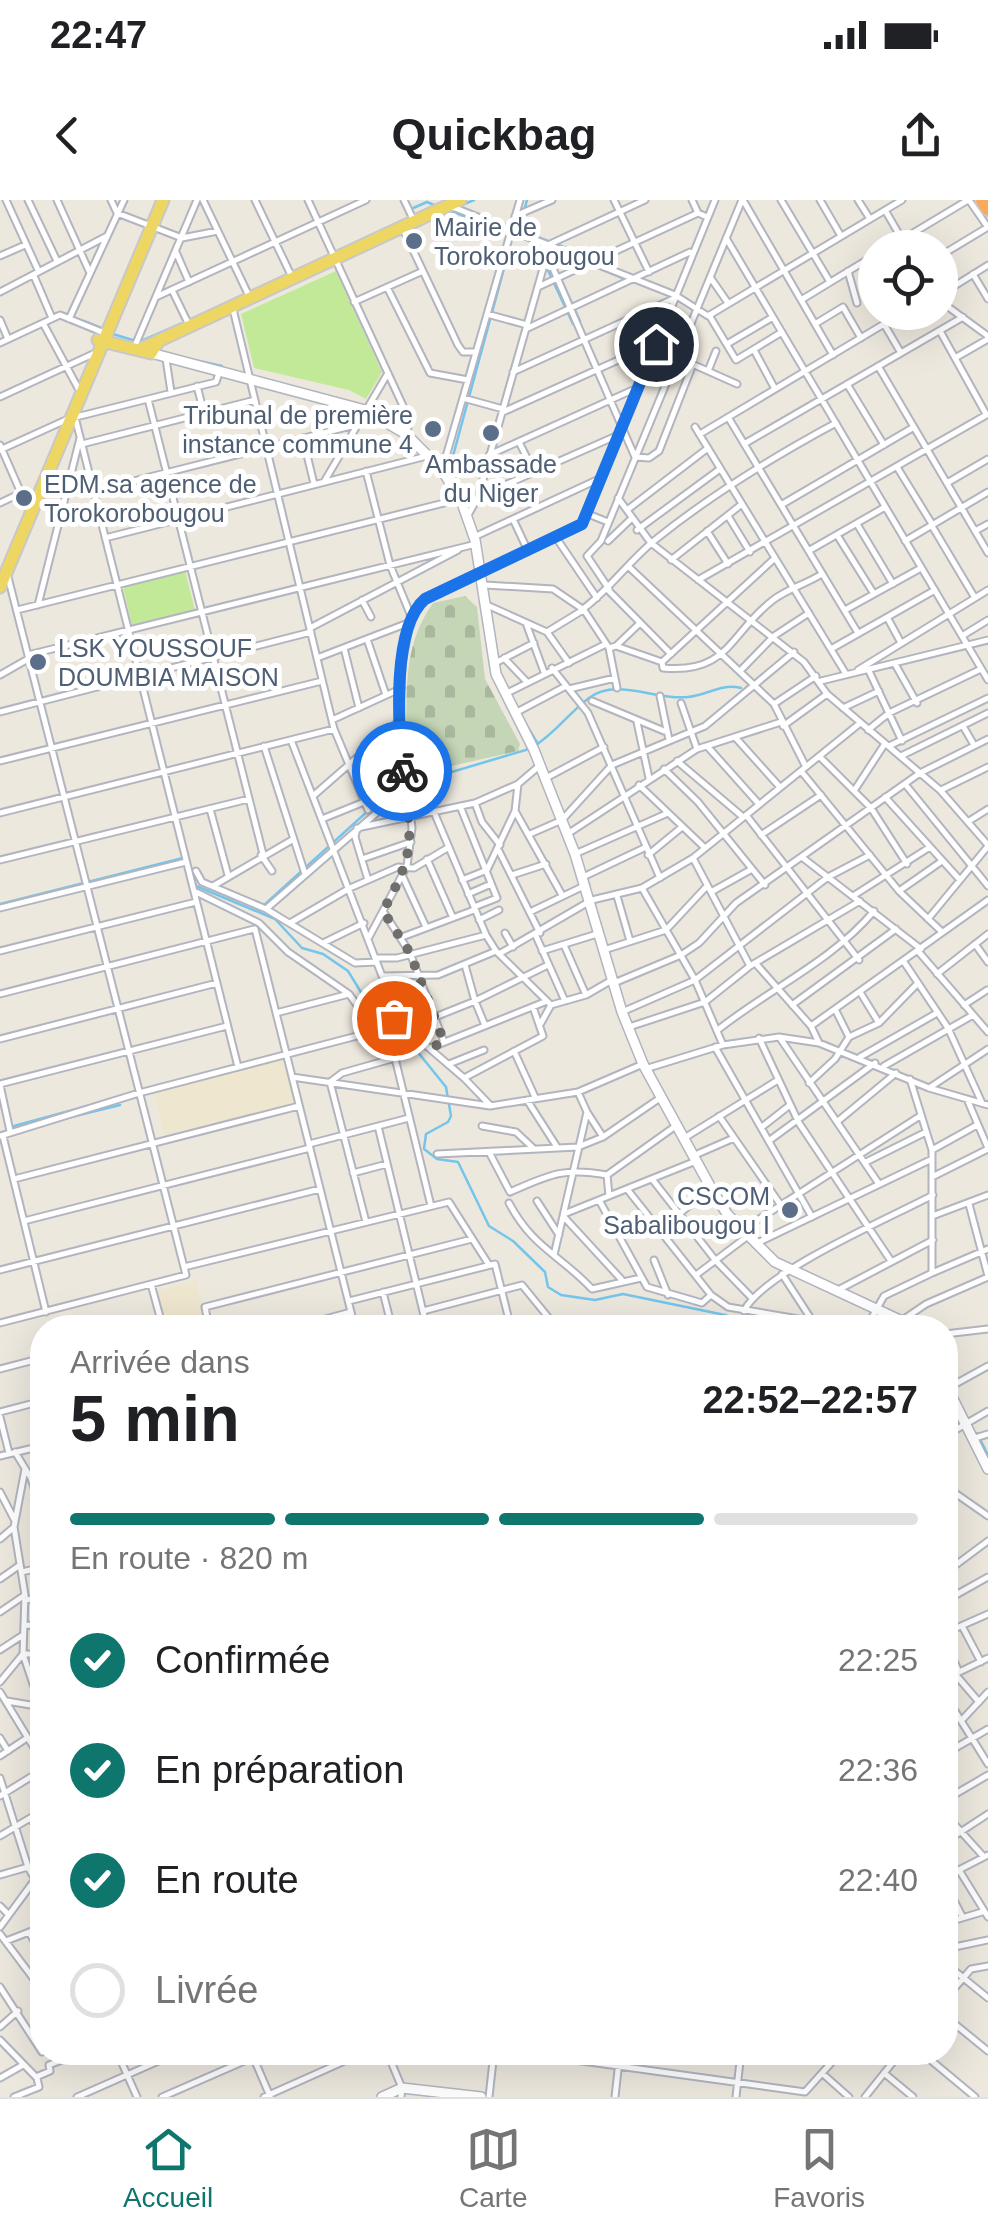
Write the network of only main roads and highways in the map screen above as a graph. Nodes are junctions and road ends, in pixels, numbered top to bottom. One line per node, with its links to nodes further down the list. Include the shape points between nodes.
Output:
1 (160, 200): 5 (main road)
2 (982, 200): 4 (highway)
3 (454, 203): 6 (main road)
4 (988, 208)
5 (103, 337): 6 (main road); 7 (main road); 7 (main road)
6 (142, 350): 10 (main road, via 365,410 406,434 442,470 460,499 484,579 504,694 568,834 644,1066 711,1188 748,1237 787,1272)
7 (71, 418): 8 (main road)
8 (3, 567): 9 (main road)
9 (0, 587)
10 (894, 1315)
11 (958, 1409): 12 (main road)
12 (988, 1469)
13 (401, 2092): 14 (main road); 15 (main road)
14 (450, 2095): 16 (main road)
15 (382, 2097)
16 (481, 2097)

